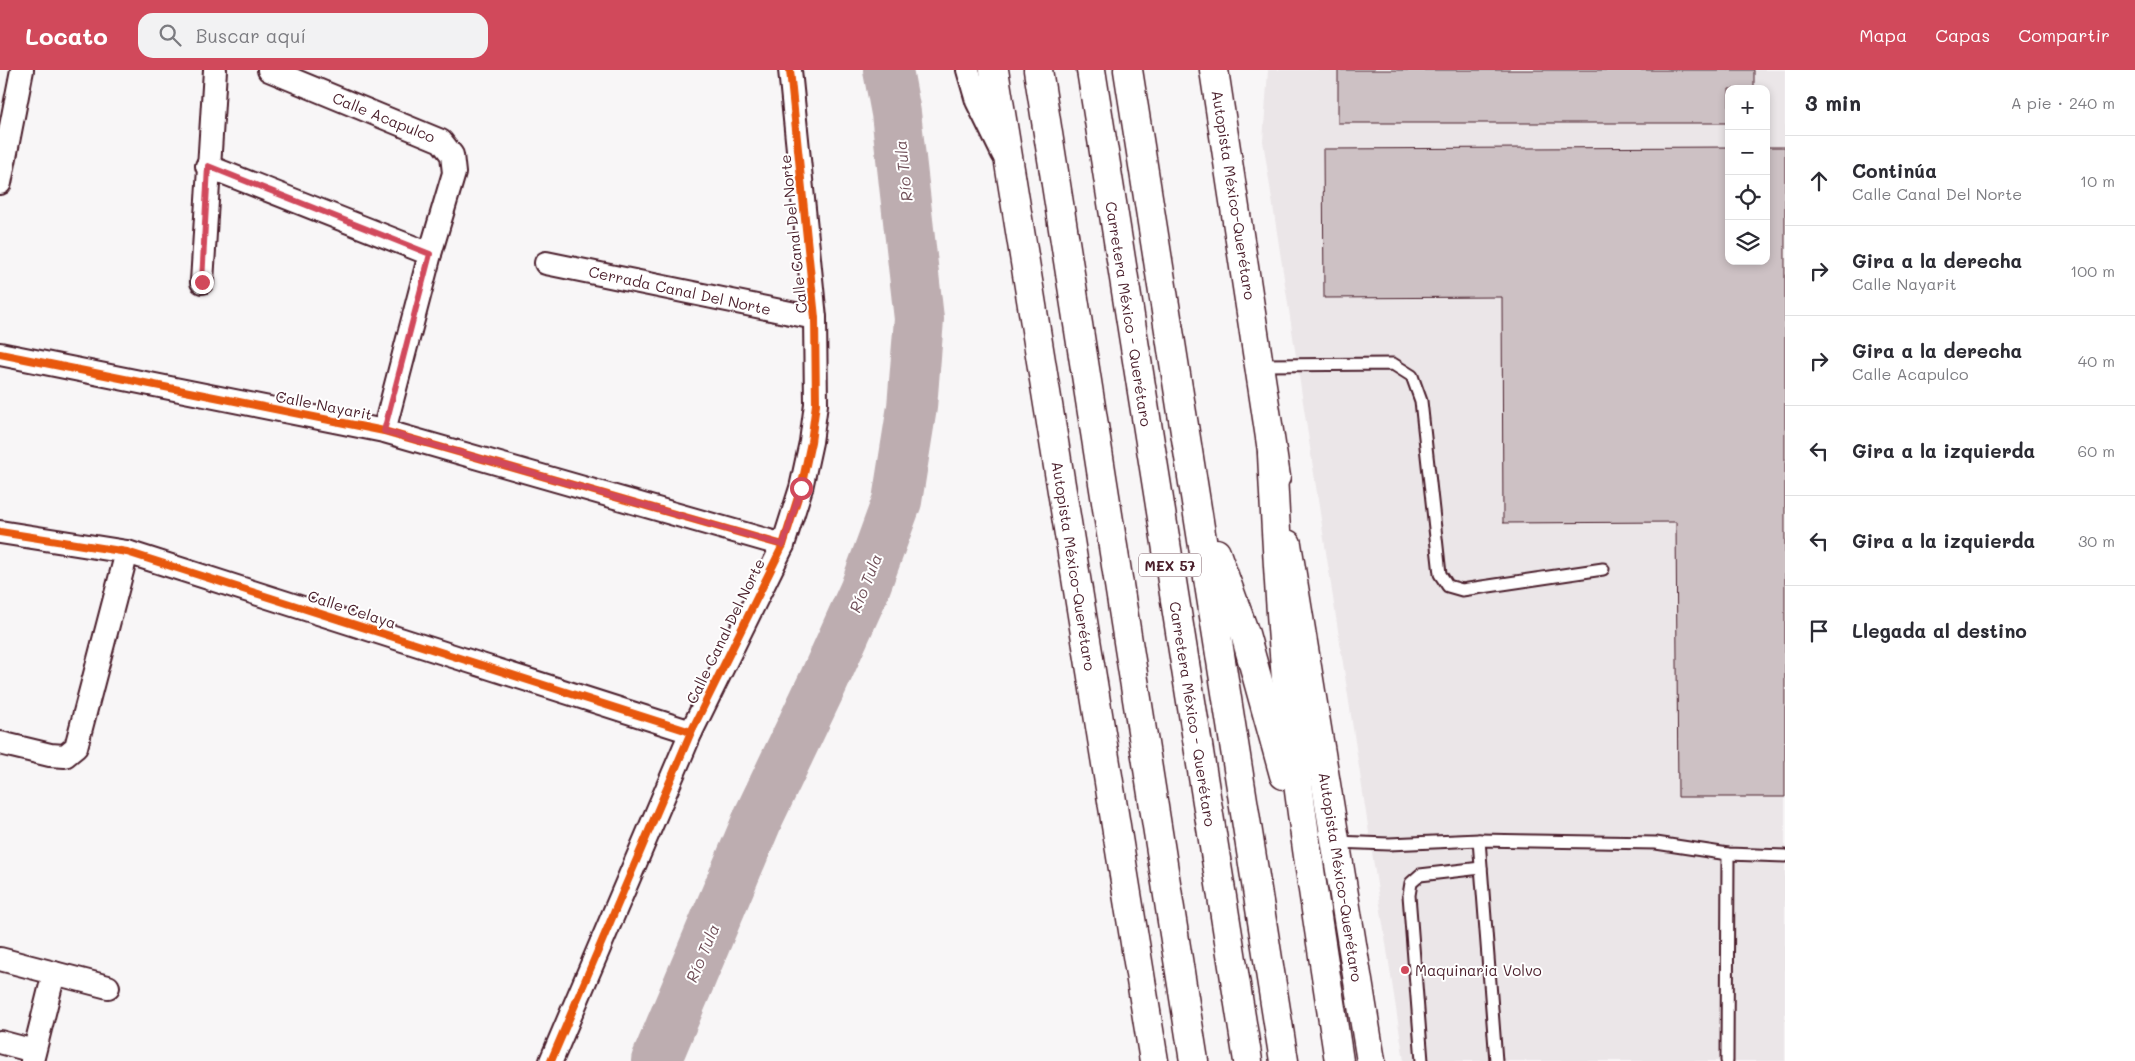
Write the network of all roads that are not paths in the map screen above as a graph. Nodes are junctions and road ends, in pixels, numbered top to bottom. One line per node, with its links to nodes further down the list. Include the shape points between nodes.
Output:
1 (22, 70): 13 (street)
2 (215, 70): 11 (street)
3 (269, 70): 14 (street, Calle Acapulco, via 441,141 452,155 454,173)
4 (790, 70): 17 (street, Calle Canal Del Norte)
5 (968, 70): 12 (street, via 977,101)
6 (994, 70): 12 (main road, Autopista México-Querétaro)
7 (1038, 70): 42 (main road)
8 (1090, 70): 43 (main road, Carretera México - Querétaro / MEX 57)
9 (1128, 70): 22 (main road, MEX 57)
10 (1218, 79): 19 (main road, Autopista México-Querétaro)
11 (208, 166): 14 (street); 16 (street)
12 (1009, 167): 41 (main road, Autopista México-Querétaro)
13 (0, 183)
14 (430, 254): 20 (street, Calle Acapulco)
15 (546, 263): 17 (street, Cerrada Canal Del Norte)
16 (202, 282)
17 (815, 318): 24 (street, Calle Canal Del Norte, via 816,404 812,442)
18 (0, 354): 20 (street, Calle Nayarit)
19 (1260, 365): 21 (main road, Autopista México-Querétaro); 26 (lane, via 1393,364 1412,376 1421,401 1440,574 1448,586 1462,590)
20 (384, 431): 24 (street, Calle Nayarit)
21 (1272, 454): 30 (main road, Autopista México-Querétaro); 34 (main road, via 1288,700)
22 (1196, 506): 34 (main road, via 1222,569 1255,667); 44 (main road, MEX 57)
23 (0, 532): 25 (street, Calle Celaya)
24 (783, 545): 27 (street, Calle Canal Del Norte)
25 (127, 552): 27 (street, Calle Celaya); 28 (street, via 76,747 65,756 50,756)
26 (1603, 569)
27 (691, 732): 40 (street, Calle Canal Del Norte)
28 (0, 743)
29 (1479, 840): 30 (lane, via 1389,844); 31 (lane, via 1656,843); 33 (lane)
30 (1335, 842): 46 (main road, Autopista México-Querétaro)
31 (1728, 854): 32 (lane); 49 (lane)
32 (1785, 856)
33 (1482, 868): 47 (lane, via 1420,875 1411,883 1408,895); 48 (lane)
34 (1316, 910): 45 (main road)
35 (0, 959): 36 (street)
36 (54, 973): 37 (street); 39 (street)
37 (108, 988)
38 (0, 1042): 39 (street)
39 (33, 1056)
40 (551, 1061)
41 (1154, 1061)
42 (1194, 1061)
43 (1248, 1061)
44 (1284, 1061)
45 (1340, 1061)
46 (1371, 1061)
47 (1422, 1061)
48 (1496, 1061)
49 (1727, 1061)

